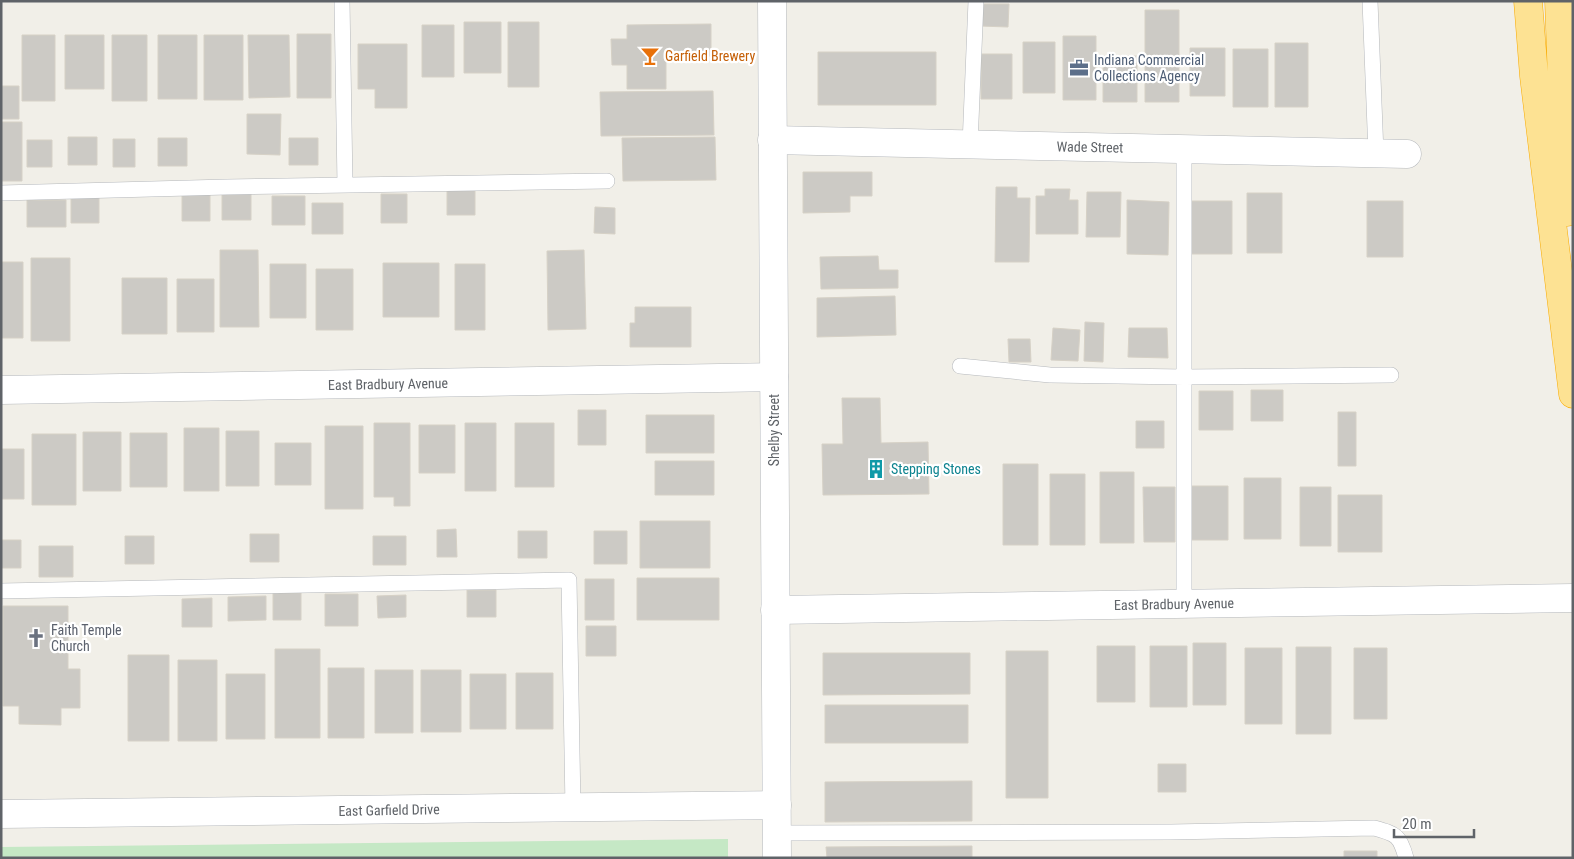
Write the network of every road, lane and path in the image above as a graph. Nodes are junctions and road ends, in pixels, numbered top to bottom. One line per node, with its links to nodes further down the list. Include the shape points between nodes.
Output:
1 (342, 1): 13 (lane)
2 (772, 1): 7 (street, Shelby Street)
3 (976, 1): 8 (lane)
4 (1370, 1): 10 (lane)
5 (1528, 1): 21 (highway, via 1534,76)
6 (1559, 1): 15 (highway)
7 (772, 140): 8 (street, Wade Street); 18 (street, Shelby Street)
8 (970, 145): 9 (street, Wade Street)
9 (1184, 150): 10 (street, Wade Street); 19 (lane)
10 (1376, 154): 11 (street, Wade Street)
11 (1407, 154)
12 (607, 181): 13 (lane)
13 (345, 185): 14 (lane)
14 (1, 193)
15 (1573, 361)
16 (960, 366): 19 (lane, via 1050,375)
17 (1391, 375): 19 (lane)
18 (774, 377): 20 (street, East Bradbury Avenue); 25 (street, Shelby Street)
19 (1184, 377): 24 (lane)
20 (1, 390)
21 (1573, 394)
22 (1, 591): 27 (lane, via 569,580)
23 (1573, 598): 24 (street, East Bradbury Avenue)
24 (1184, 604): 25 (street, East Bradbury Avenue)
25 (776, 610): 26 (street, Shelby Street)
26 (777, 805): 27 (street, East Garfield Drive); 29 (street, Shelby Street)
27 (573, 808): 28 (street, East Garfield Drive)
28 (1, 814)
29 (777, 845): 30 (lane, via 1374,828 1394,833 1402,842)
30 (1406, 858)

